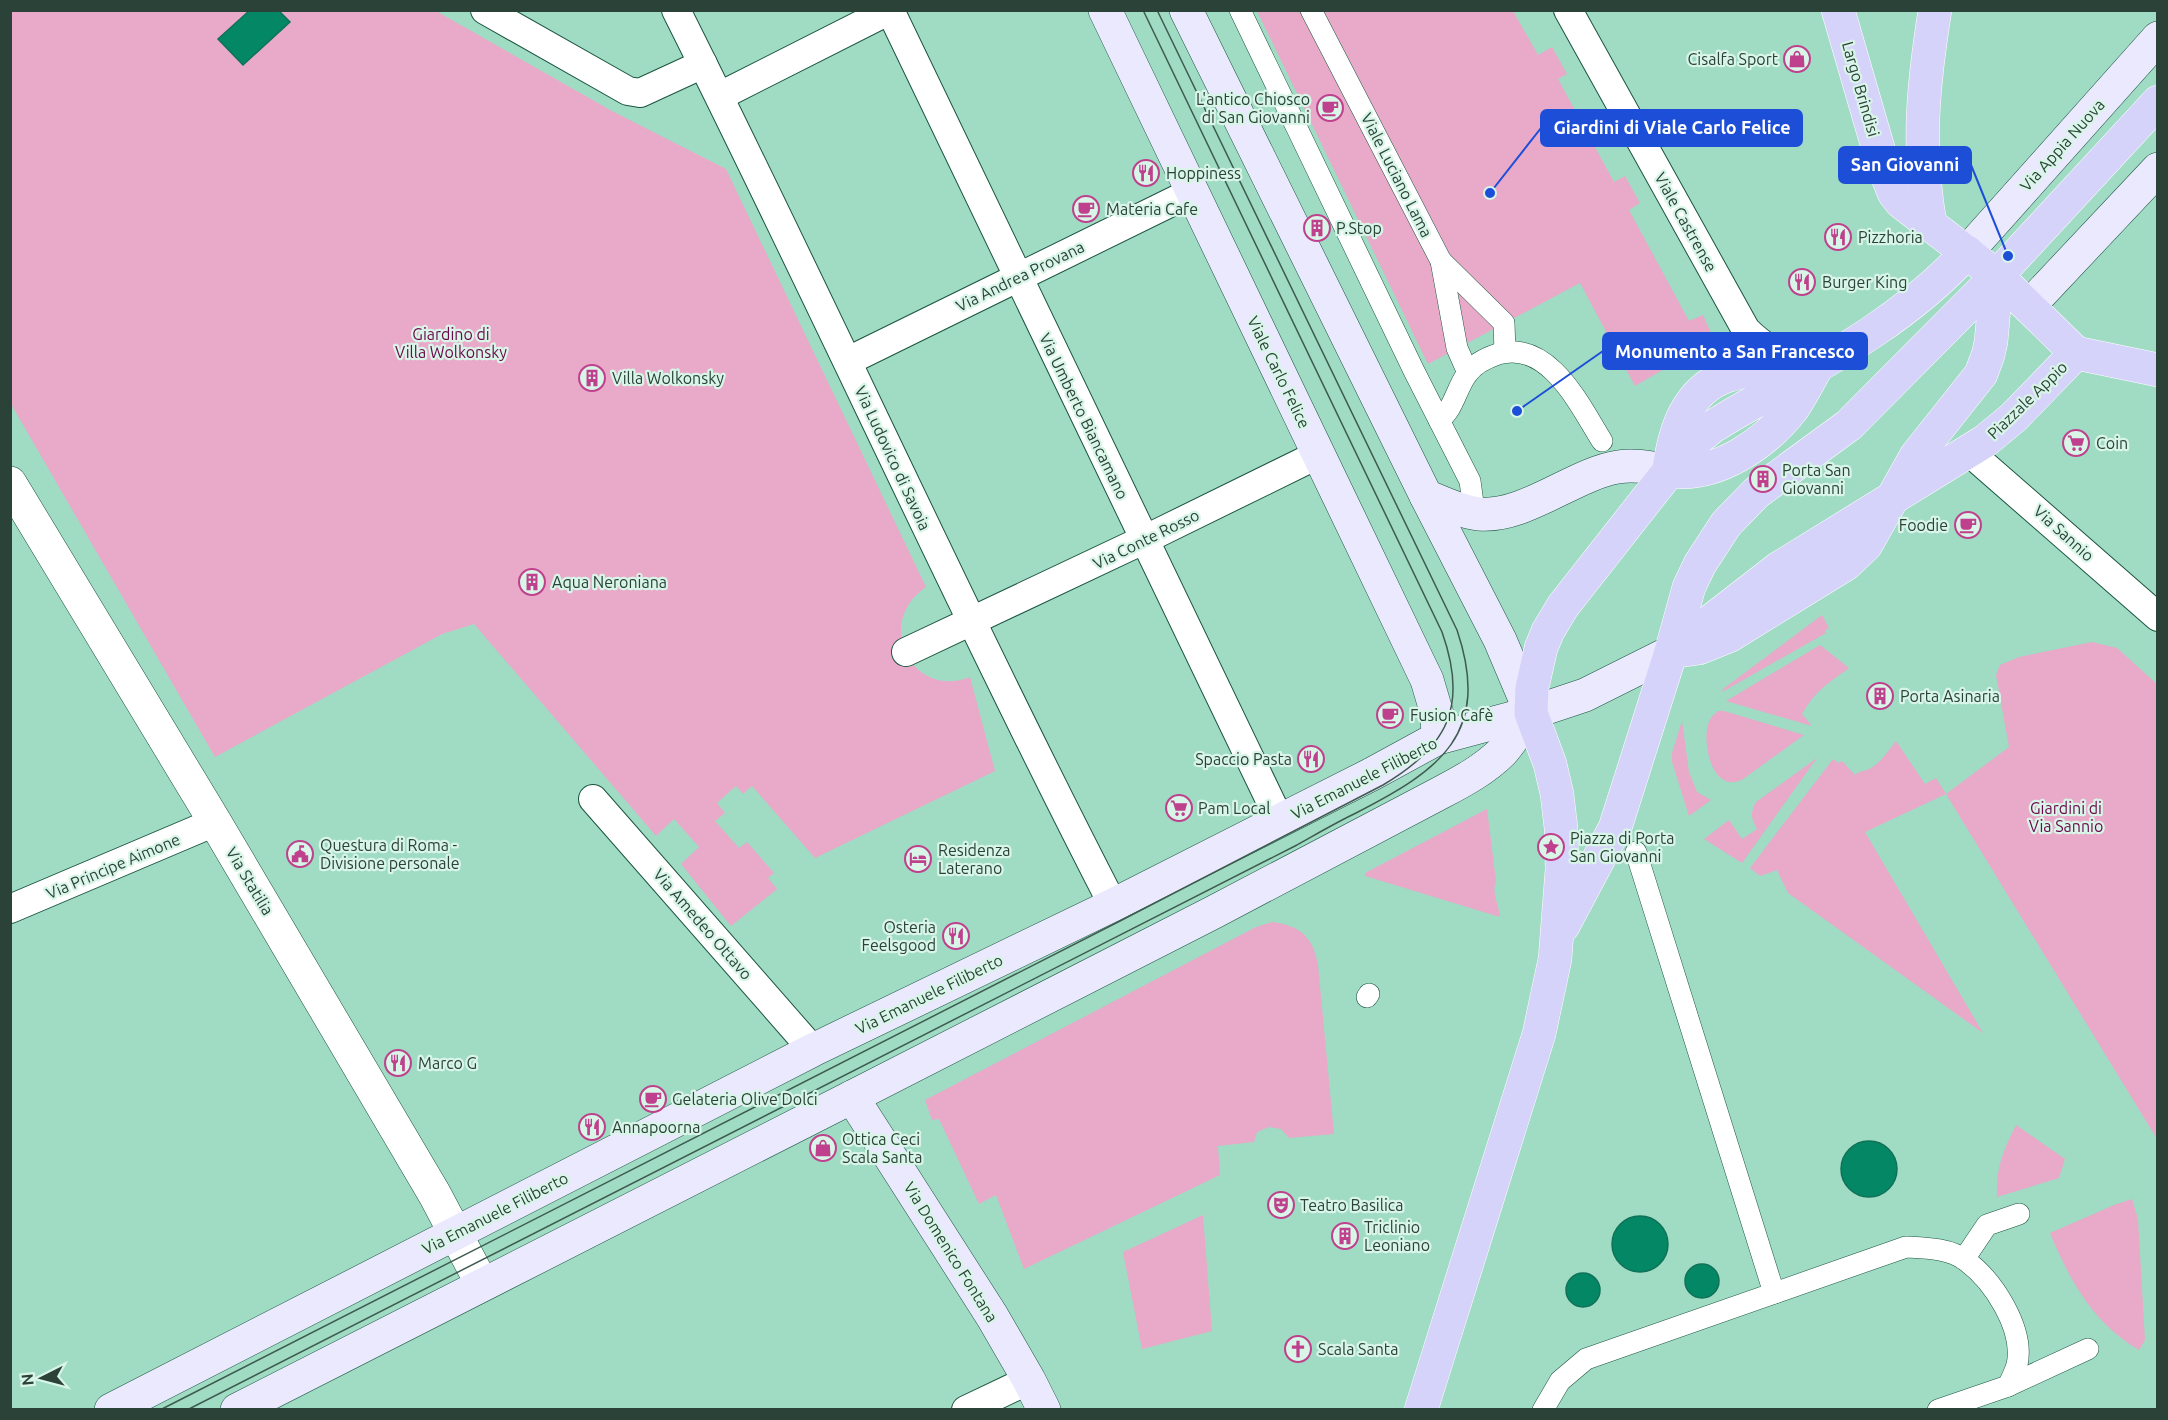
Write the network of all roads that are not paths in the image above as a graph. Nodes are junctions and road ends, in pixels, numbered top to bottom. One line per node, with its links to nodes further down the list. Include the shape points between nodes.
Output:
1 (485, 10): 12 (street, via 628,91 640,93)
2 (676, 10): 12 (street, Via Ludovico di Savoia)
3 (890, 10): 13 (street); 21 (street, Via Umberto Biancamano)
4 (1104, 10): 16 (main road, Viale Carlo Felice)
5 (1186, 10): 36 (main road)
6 (1240, 10): 30 (street)
7 (1311, 10): 19 (street, Viale Luciano Lama)
8 (1568, 10): 27 (street, Viale Castrense, via 1746,330 1781,356)
9 (1838, 10): 17 (main road, Largo Brindisi, via 1894,193 1900,202)
10 (1935, 10): 17 (main road, via 1922,114 1922,158)
11 (2157, 38): 18 (main road, Via Appia Nuova)
12 (703, 64): 13 (street, Via Ludovico di Savoia)
13 (720, 96): 26 (street, Via Ludovico di Savoia)
14 (2157, 102): 20 (main road)
15 (2157, 170): 22 (main road)
16 (1192, 192): 21 (street, Via Andrea Provana); 33 (main road, Viale Carlo Felice)
17 (1930, 223): 18 (main road, Piazzale Appio)
18 (1967, 252): 20 (main road, Piazzale Appio); 27 (main road, via 1897,314)
19 (1442, 261): 24 (street, via 1504,323); 29 (street, Viale Luciano Lama, via 1457,348)
20 (1997, 276): 22 (main road, Piazzale Appio); 23 (main road, Piazzale Appio); 43 (main road, via 1849,425 1767,484 1734,515 1694,575)
21 (1017, 277): 26 (street, Via Andrea Provana); 39 (street, Via Umberto Biancamano)
22 (2029, 306): 23 (main road); 25 (main road, Piazzale Appio)
23 (1993, 326): 37 (main road, Piazzale Appio, via 1981,374 1916,456)
24 (1505, 352): 29 (street, via 1486,358); 31 (street, via 1544,361 1564,382)
25 (2076, 353): 28 (main road); 32 (main road, Piazzale Appio, via 2014,417)
26 (848, 361): 41 (street, Via Ludovico di Savoia)
27 (1817, 366): 34 (main road, via 1712,427); 34 (main road, via 1791,410 1762,439 1709,467); 34 (main road, via 1744,372 1711,384 1682,419 1674,437)
28 (2157, 370)
29 (1468, 373): 30 (street, via 1448,413)
30 (1439, 420): 38 (street, via 1470,481)
31 (1602, 441)
32 (1968, 451): 37 (main road, Piazzale Appio); 40 (street, Via Sannio)
33 (1319, 454): 39 (street, Via Conte Rosso); 45 (main road, Viale Carlo Felice, via 1427,680 1437,714)
34 (1669, 471): 36 (main road, via 1618,467 1499,513 1479,514); 44 (main road, via 1553,622 1536,667)
35 (10, 483): 48 (street, Via Statilia)
36 (1426, 496): 44 (main road, via 1500,640)
37 (1889, 500): 43 (main road, Piazzale Appio, via 1779,568); 43 (main road, via 1866,545 1846,564 1729,636 1699,648)
38 (1473, 503)
39 (1143, 540): 41 (street, Via Conte Rosso); 47 (street, Via Umberto Biancamano)
40 (2157, 617)
41 (971, 622): 42 (street, Via Conte Rosso); 50 (street, Via Ludovico di Savoia)
42 (906, 652)
43 (1671, 652): 44 (main road, via 1585,694); 52 (main road, via 1615,828)
44 (1531, 713): 45 (main road, Via Emanuele Filiberto); 52 (main road, via 1550,764 1559,813 1562,869); 54 (main road, via 1492,761 1464,780)
45 (1438, 738): 47 (main road, Via Emanuele Filiberto)
46 (593, 799): 53 (street, Via Amedeo Ottavo)
47 (1280, 821): 50 (main road, Via Emanuele Filiberto)
48 (215, 822): 51 (street, Via Principe Aimone); 56 (street, Via Statilia)
49 (1636, 852): 59 (street)
50 (1113, 905): 53 (main road, Via Emanuele Filiberto)
51 (10, 909)
52 (1558, 936): 67 (main road, via 1539,1034)
53 (813, 1050): 56 (main road, Via Emanuele Filiberto)
54 (852, 1097): 58 (main road); 61 (main road, Via Domenico Fontana)
55 (2019, 1214): 57 (street, via 1987,1225)
56 (456, 1233): 58 (street, Via Statilia); 63 (main road, Via Emanuele Filiberto)
57 (1964, 1258): 59 (street, via 1936,1248 1906,1247); 62 (street, via 2005,1306 2016,1338 2017,1364)
58 (482, 1284): 64 (main road)
59 (1774, 1293): 68 (street, via 1586,1359 1560,1381)
60 (2088, 1349): 62 (street)
61 (1029, 1380): 65 (street); 66 (main road, Via Domenico Fontana)
62 (2008, 1386): 69 (street)
63 (111, 1410)
64 (237, 1410)
65 (966, 1410)
66 (1044, 1410)
67 (1421, 1410)
68 (1543, 1410)
69 (1938, 1410)

